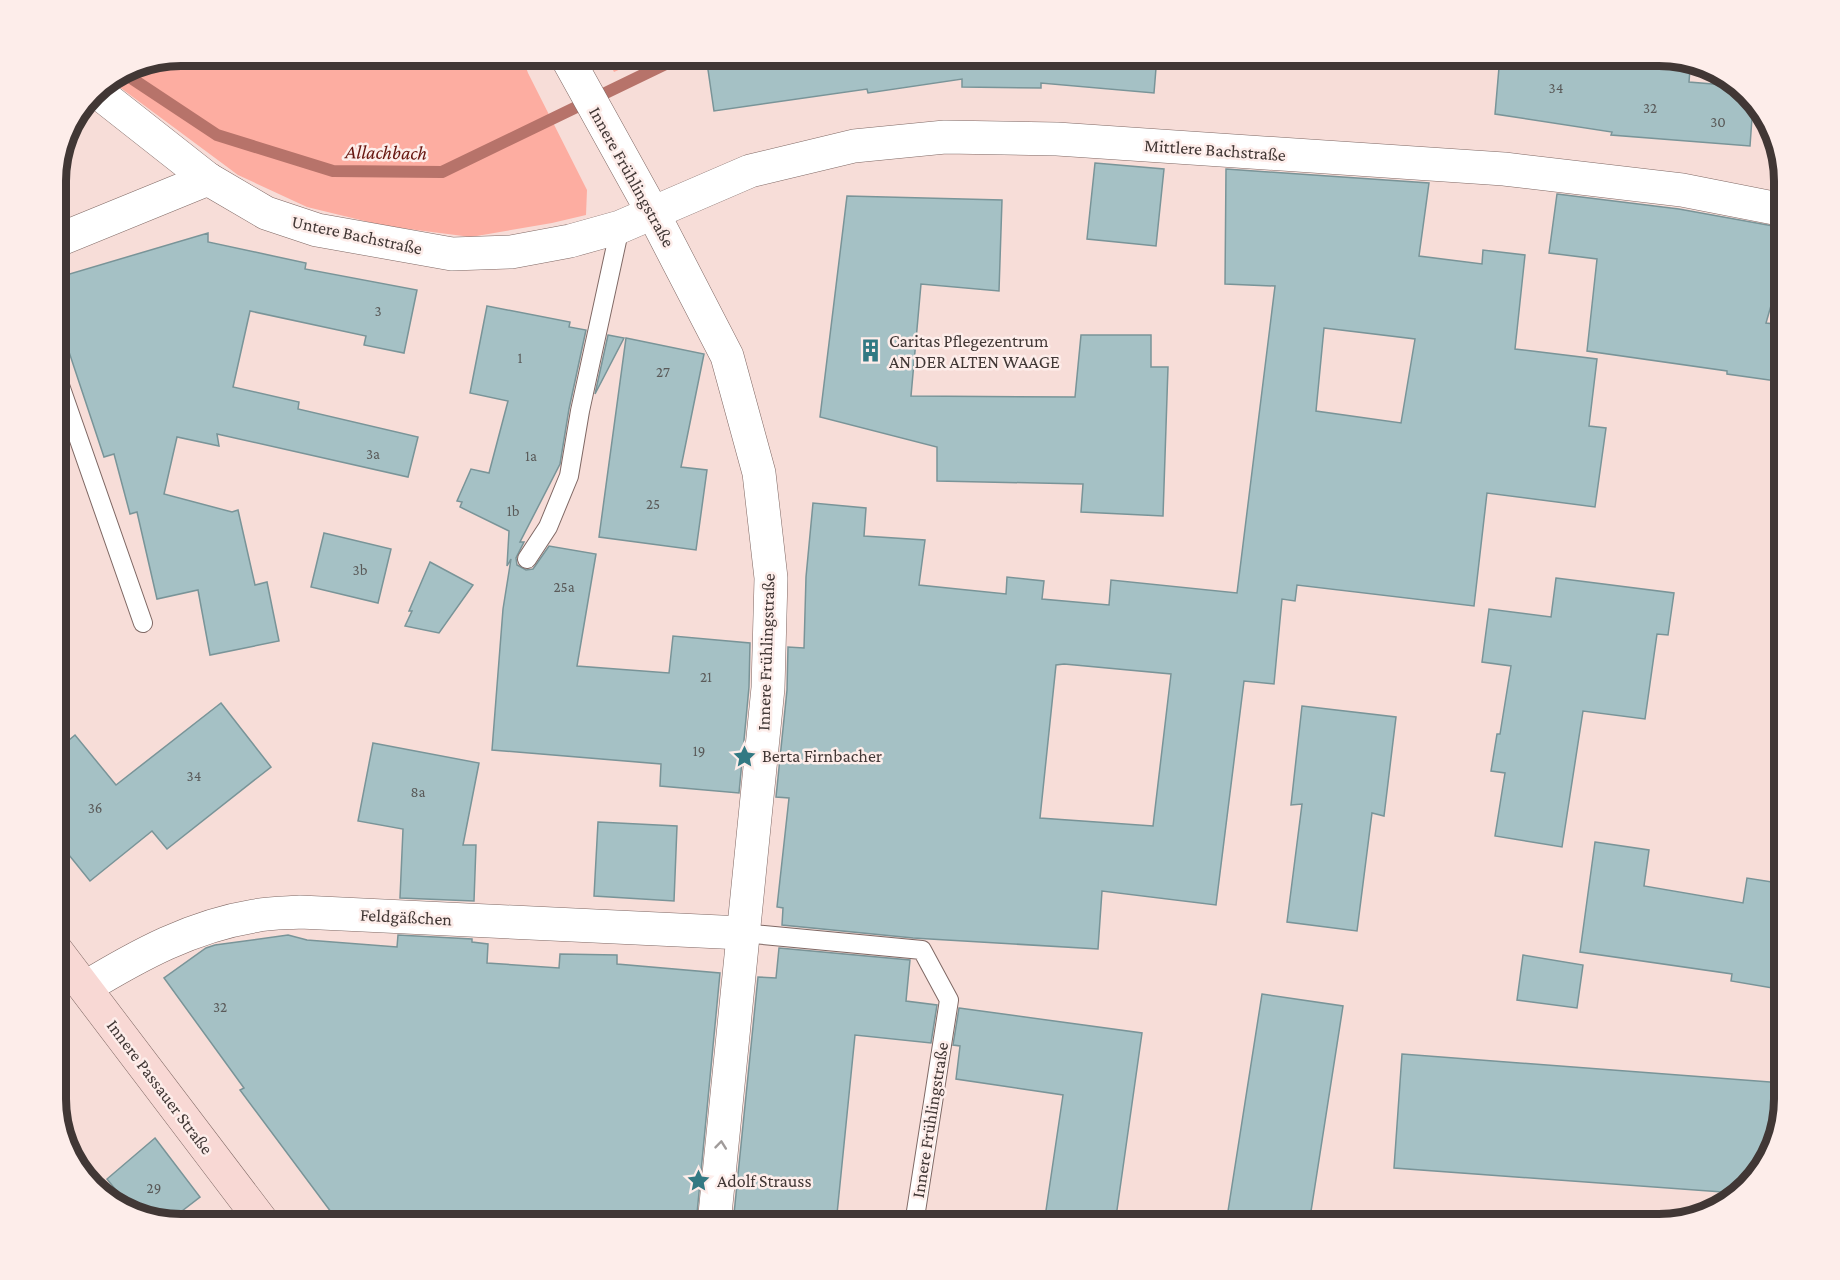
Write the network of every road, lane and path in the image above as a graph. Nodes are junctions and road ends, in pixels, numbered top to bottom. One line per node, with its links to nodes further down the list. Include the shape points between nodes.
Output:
1 (571, 66): 5 (street, Innere Frühlingstraße)
2 (103, 96): 3 (street, Untere Bachstraße)
3 (208, 179): 6 (street, Untere Bachstraße, via 266,213 317,230 452,254 511,252 570,242); 7 (street)
4 (1774, 208): 5 (street, Mittlere Bachstraße, via 1682,190 1504,169 1057,139 945,137 854,146 750,171)
5 (653, 213): 6 (street, Untere Bachstraße); 11 (street, Innere Frühlingstraße, via 727,356 759,473 771,578 768,688)
6 (620, 227): 9 (lane, via 570,476 548,527)
7 (66, 237)
8 (66, 403): 10 (lane)
9 (527, 559)
10 (143, 623)
11 (742, 933): 13 (street, Feldgäßchen, via 300,912 220,923 181,936); 15 (street, Innere Frühlingstraße, one-way to 11); 16 (lane, Innere Frühlingstraße, via 922,950 949,1000)
12 (66, 962): 13 (main road, Innere Passauer Straße)
13 (86, 987): 14 (main road, Innere Passauer Straße)
14 (256, 1214)
15 (715, 1214)
16 (916, 1214)

